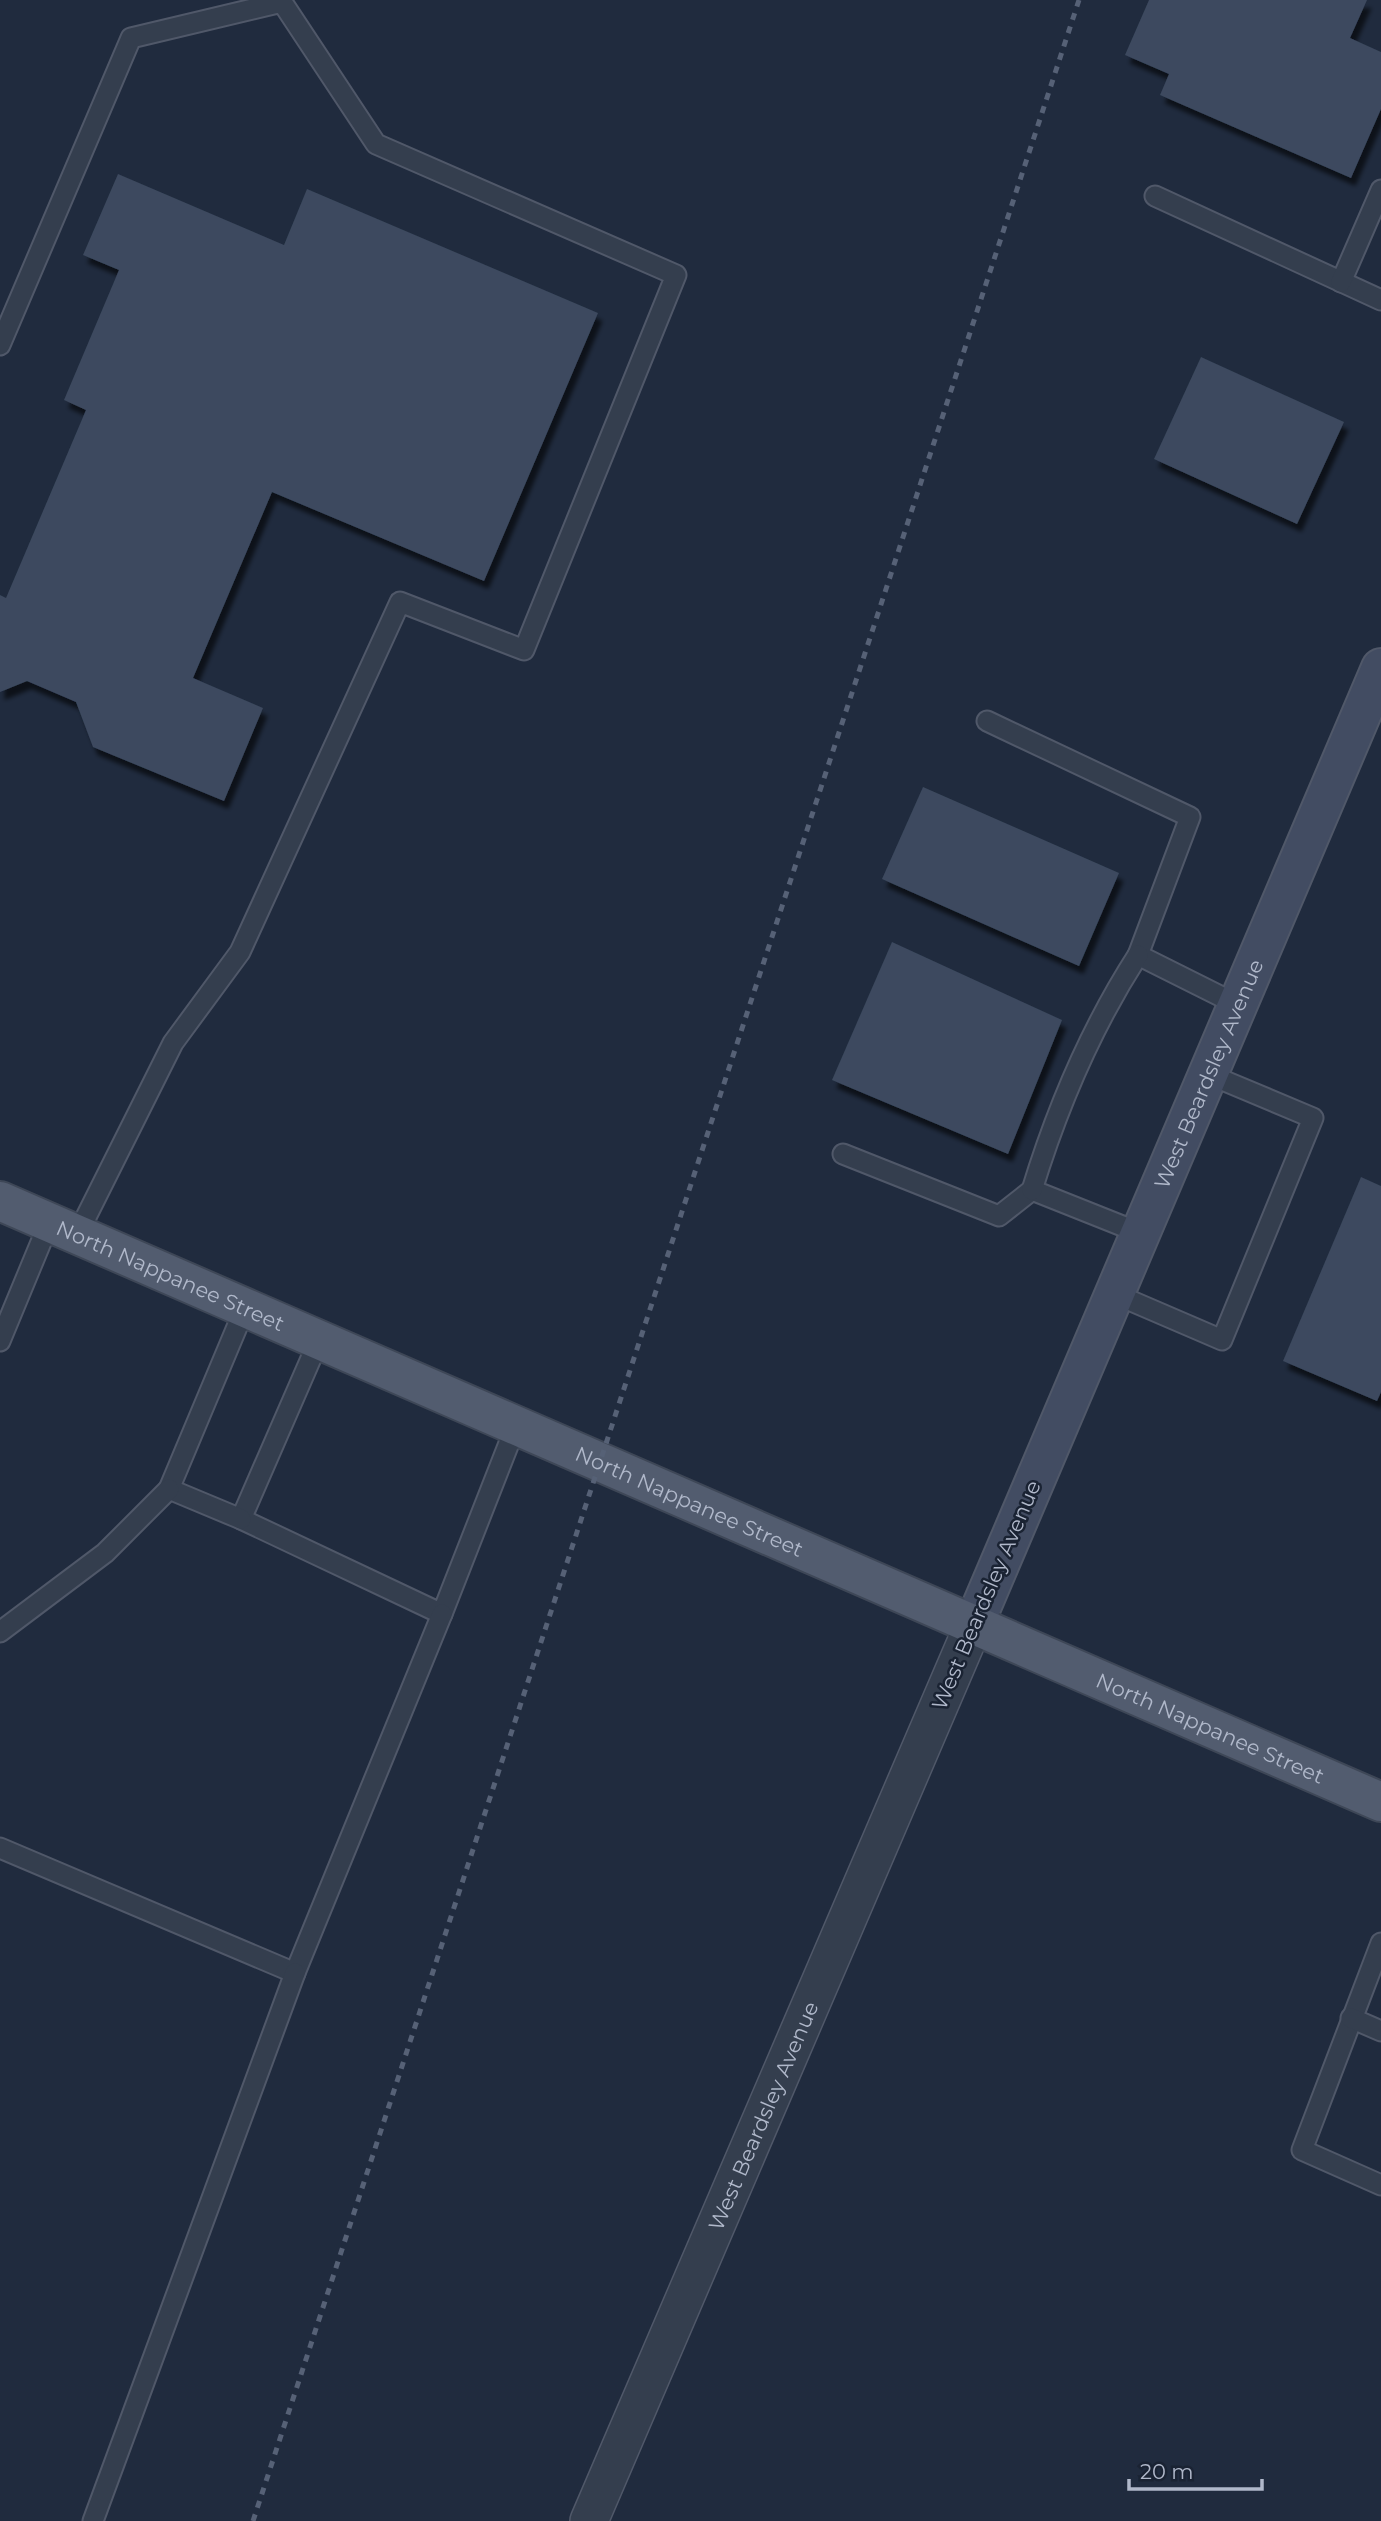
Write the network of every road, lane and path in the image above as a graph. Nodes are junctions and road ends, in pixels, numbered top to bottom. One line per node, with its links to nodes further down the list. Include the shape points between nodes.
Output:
1 (283, 1): 6 (lane, via 131,38); 15 (lane, via 376,144 676,275 524,650 400,602 240,952 173,1043)
2 (1381, 190): 4 (lane)
3 (1155, 196): 4 (lane)
4 (1340, 282): 5 (lane)
5 (1381, 300)
6 (0, 345)
7 (1381, 668): 10 (main road, West Beardsley Avenue)
8 (987, 721): 9 (lane, via 1190,817)
9 (1138, 955): 10 (lane); 13 (lane, via 1112,996 1052,1124)
10 (1238, 1005): 11 (main road, West Beardsley Avenue)
11 (1208, 1074): 16 (main road, West Beardsley Avenue); 17 (lane, via 1313,1118 1222,1340)
12 (843, 1154): 13 (lane, via 999,1216)
13 (1032, 1190): 16 (lane)
14 (0, 1201): 15 (main road, North Nappanee Street)
15 (63, 1229): 18 (main road, North Nappanee Street); 20 (lane)
16 (1140, 1233): 17 (main road, West Beardsley Avenue)
17 (1115, 1294): 25 (main road, West Beardsley Avenue)
18 (245, 1308): 19 (main road, North Nappanee Street); 22 (lane)
19 (319, 1340): 21 (main road, North Nappanee Street); 23 (lane)
20 (0, 1342)
21 (515, 1428): 24 (lane); 25 (main road, North Nappanee Street)
22 (169, 1489): 23 (lane); 26 (lane, via 105,1553)
23 (241, 1518): 24 (lane)
24 (442, 1614): 30 (lane)
25 (974, 1624): 27 (main road, North Nappanee Street); 35 (street, West Beardsley Avenue)
26 (0, 1632)
27 (1381, 1801)
28 (0, 1848): 30 (lane)
29 (1381, 1943): 31 (lane)
30 (295, 1973): 34 (lane)
31 (1351, 2018): 32 (lane); 33 (lane, via 1302,2150)
32 (1381, 2031)
33 (1381, 2185)
34 (93, 2521)
35 (589, 2521)

